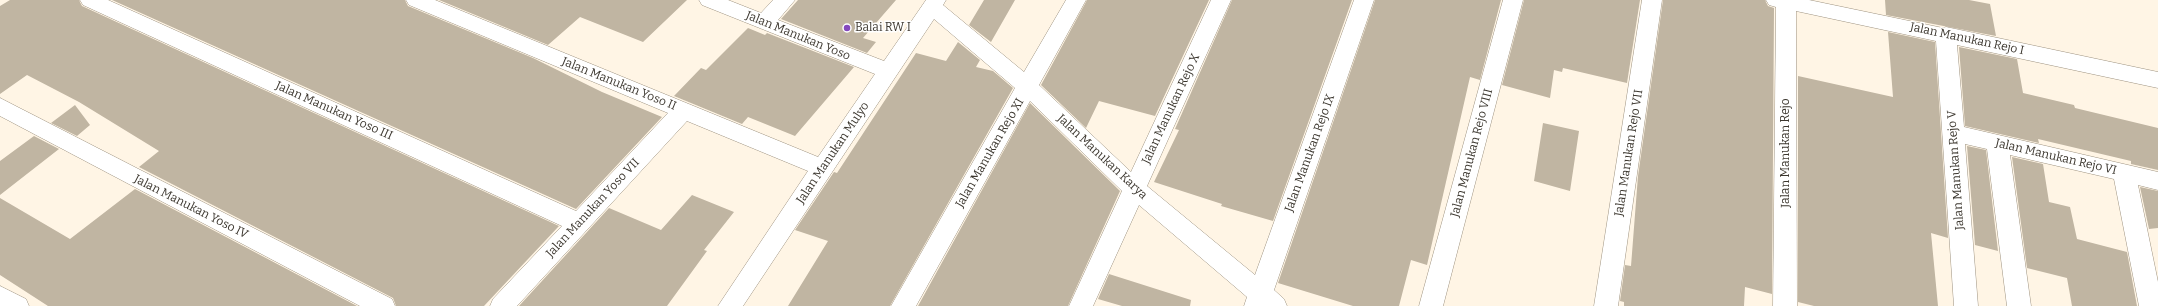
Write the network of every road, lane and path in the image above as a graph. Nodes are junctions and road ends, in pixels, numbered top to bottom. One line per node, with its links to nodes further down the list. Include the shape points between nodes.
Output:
1 (90, 0): 25 (street, Jalan Manukan Yoso III)
2 (416, 0): 18 (street, Jalan Manukan Yoso II)
3 (709, 0): 12 (street, Jalan Manukan Yoso)
4 (785, 0): 12 (street)
5 (1076, 0): 16 (street, Jalan Manukan Rejo XI)
6 (1222, 0): 24 (street, Jalan Manukan Rejo X)
7 (1364, 0): 27 (street, Jalan Manukan Rejo IX)
8 (1513, 0): 34 (street, Jalan Manukan Rejo VIII)
9 (1652, 0): 35 (street, Jalan Manukan Rejo VII)
10 (1782, 1): 13 (street, Jalan Manukan Rejo I); 36 (street, Jalan Manukan Rejo)
11 (934, 3): 14 (street, Jalan Manukan Mulyo); 16 (street, Jalan Manukan Karya)
12 (764, 22): 14 (street, Jalan Manukan Yoso)
13 (1946, 34): 15 (street, Jalan Manukan Rejo I); 19 (street, Jalan Manukan Rejo V)
14 (888, 71): 21 (street, Jalan Manukan Mulyo)
15 (2158, 80)
16 (1028, 87): 24 (street, Jalan Manukan Karya); 32 (street, Jalan Manukan Rejo XI)
17 (0, 106): 29 (street, Jalan Manukan Yoso IV)
18 (683, 110): 21 (street, Jalan Manukan Yoso II); 25 (street, Jalan Manukan Yoso VII)
19 (1954, 133): 20 (street, Jalan Manukan Rejo VI); 37 (street, Jalan Manukan Rejo V)
20 (1997, 143): 22 (street, Jalan Manukan Rejo VI); 38 (street)
21 (823, 168): 31 (street, Jalan Manukan Mulyo)
22 (2124, 173): 23 (street, Jalan Manukan Rejo VI); 39 (street)
23 (2158, 181)
24 (1135, 189): 27 (street, Jalan Manukan Karya); 33 (street, Jalan Manukan Rejo X)
25 (579, 223): 30 (street, Jalan Manukan Yoso VII)
26 (0, 296): 28 (street)
27 (1263, 302)
28 (17, 306)
29 (382, 306)
30 (502, 306)
31 (730, 306)
32 (903, 306)
33 (1082, 306)
34 (1431, 306)
35 (1606, 306)
36 (1785, 306)
37 (1966, 306)
38 (2020, 306)
39 (2151, 306)

